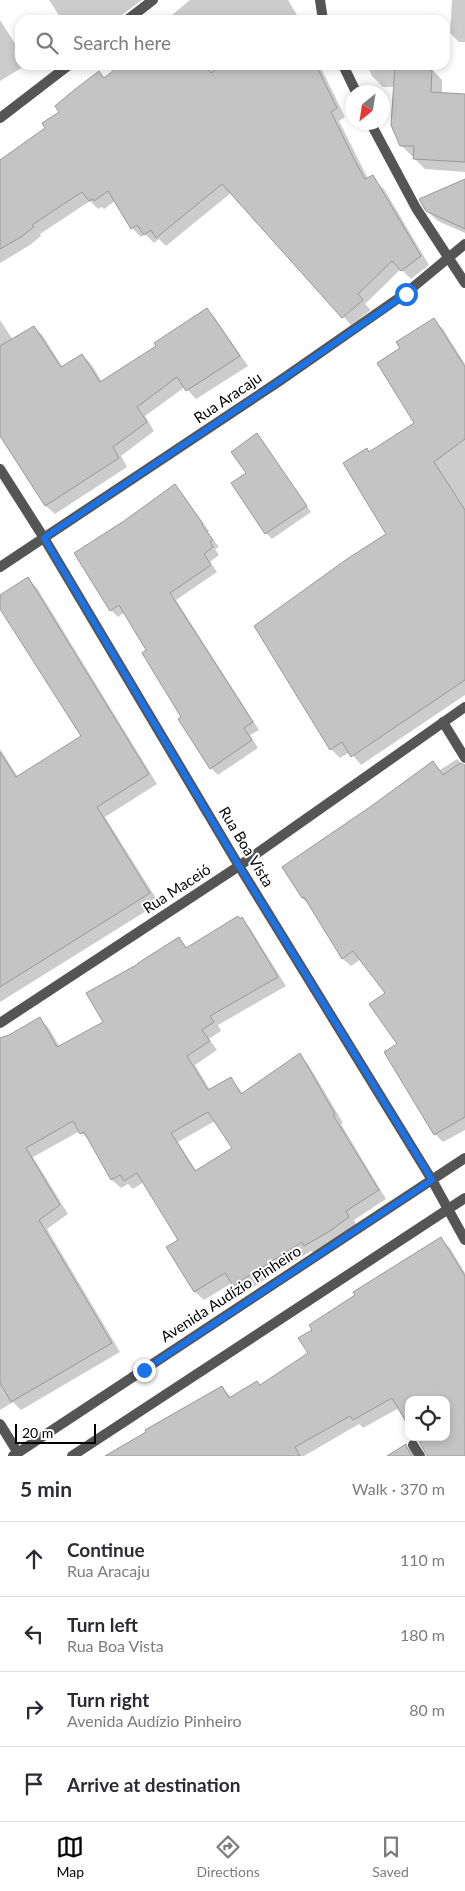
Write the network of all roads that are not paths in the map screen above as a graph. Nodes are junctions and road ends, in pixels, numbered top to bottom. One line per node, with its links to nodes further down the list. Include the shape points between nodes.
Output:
1 (153, 0): 3 (street)
2 (320, 0): 4 (street)
3 (134, 15)
4 (322, 15)
5 (62, 70): 8 (street)
6 (345, 70): 7 (street)
7 (353, 85)
8 (0, 118)
9 (374, 130): 11 (street, via 416,208)
10 (465, 244): 11 (street, Rua Aracaju)
11 (449, 258): 12 (street); 14 (street, Rua Aracaju, via 406,294)
12 (465, 283)
13 (0, 469): 14 (street, Rua Boa Vista)
14 (44, 538): 15 (street, Rua Aracaju); 19 (street, Rua Boa Vista)
15 (0, 567)
16 (465, 707): 17 (street, Rua Maceió)
17 (443, 722): 18 (street); 19 (street, Rua Maceió)
18 (465, 758)
19 (239, 866): 20 (street, Rua Maceió); 22 (street, Rua Boa Vista)
20 (0, 1023)
21 (465, 1158): 22 (street, Avenida Audízio Pinheiro)
22 (432, 1180): 24 (street, Rua Boa Vista); 28 (street, Avenida Audízio Pinheiro)
23 (465, 1198): 24 (street)
24 (448, 1210): 25 (street, Rua Boa Vista); 29 (street)
25 (465, 1240)
26 (0, 1424): 28 (street)
27 (413, 1445): 30 (street)
28 (16, 1455)
29 (72, 1456)
30 (420, 1456)

